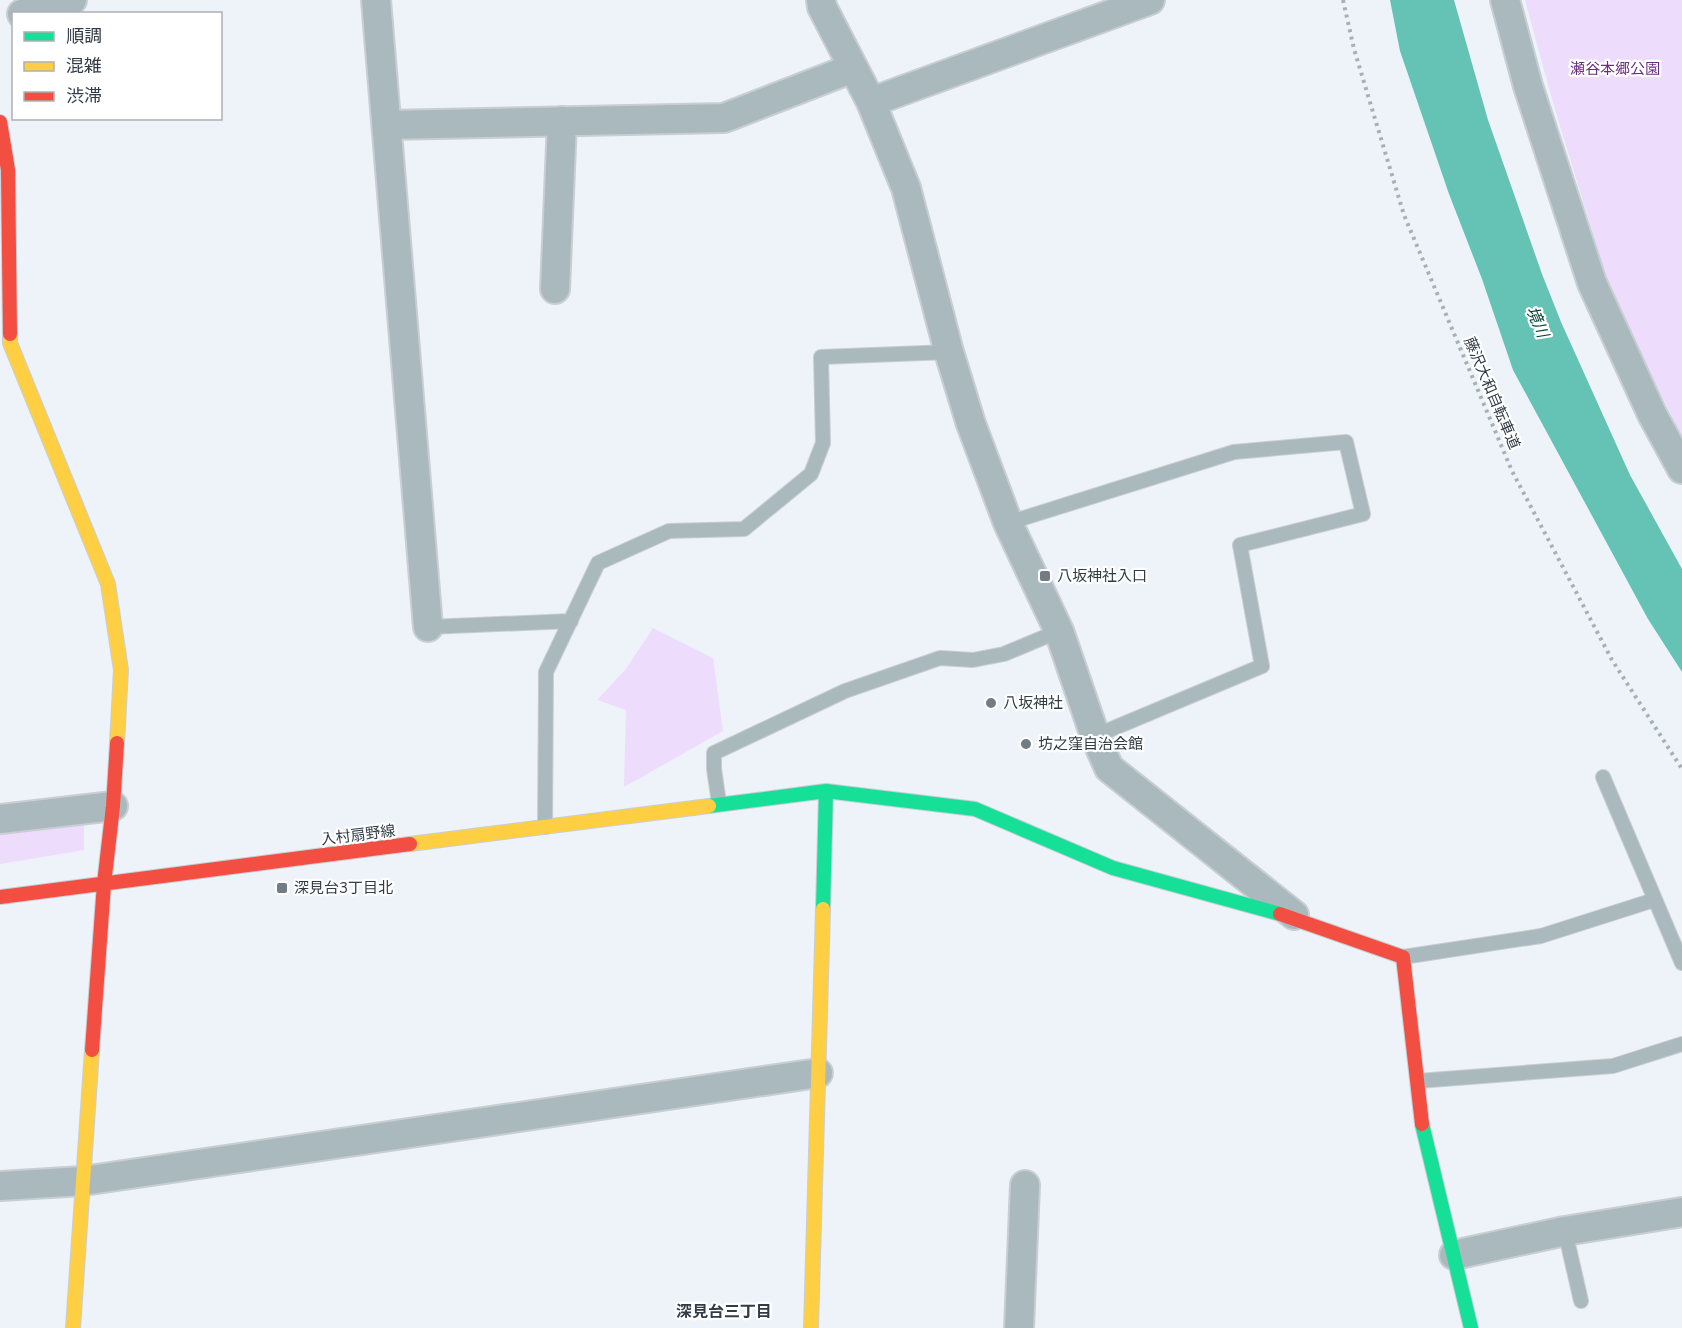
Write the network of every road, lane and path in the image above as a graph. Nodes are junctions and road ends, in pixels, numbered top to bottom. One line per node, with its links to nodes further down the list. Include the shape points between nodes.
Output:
1 (72, 0): 8 (street)
2 (376, 0): 13 (street)
3 (821, 0): 9 (street)
4 (1150, 0): 7 (street)
5 (1343, 0): 22 (path, 藤沢大和自転車道, via 1404,214 1512,471 1612,660)
6 (1505, 0): 16 (street, via 1528,86 1592,283 1652,414)
7 (1102, 9): 10 (street)
8 (29, 12)
9 (853, 68): 10 (street); 11 (street, via 724,118)
10 (872, 102): 15 (street, via 906,188)
11 (562, 121): 13 (street); 14 (street)
12 (0, 122): 26 (street, via 8,170 10,343 110,595 121,670)
13 (388, 125): 19 (street)
14 (555, 289)
15 (949, 352): 17 (street); 18 (lane, via 821,357 823,443 811,474 744,529 669,531 598,563)
16 (1682, 469)
17 (1008, 524): 20 (street); 21 (lane, via 1233,452 1346,442 1363,514 1240,544 1262,666)
18 (571, 621): 19 (lane); 28 (lane, via 546,672)
19 (428, 627)
20 (1059, 631): 21 (street); 25 (lane, via 1004,654 973,660 939,658 845,691 714,753)
21 (1095, 736): 32 (street, via 1109,768)
22 (1682, 769)
23 (1603, 777): 31 (lane)
24 (826, 791): 25 (street, 入村扇野線); 32 (street, 入村扇野線, via 975,809 1113,868); 36 (street)
25 (719, 803): 28 (street, 入村扇野線)
26 (113, 806): 27 (street); 29 (street)
27 (0, 819)
28 (545, 827): 29 (street, 入村扇野線)
29 (104, 884): 30 (street, 入村扇野線); 38 (street)
30 (0, 897)
31 (1654, 900): 33 (lane, via 1541,936); 34 (lane)
32 (1301, 920): 33 (street, 入村扇野線)
33 (1403, 957): 37 (street)
34 (1682, 963)
35 (1682, 1044): 37 (lane, via 1613,1066)
36 (818, 1073): 38 (street); 46 (street)
37 (1418, 1081): 43 (street, via 1422,1124)
38 (83, 1181): 40 (street); 45 (street)
39 (1025, 1185): 47 (street)
40 (0, 1186)
41 (1682, 1212): 42 (street)
42 (1565, 1231): 43 (street); 44 (lane)
43 (1454, 1255): 48 (street)
44 (1581, 1301)
45 (72, 1328)
46 (811, 1328)
47 (1019, 1328)
48 (1471, 1328)

